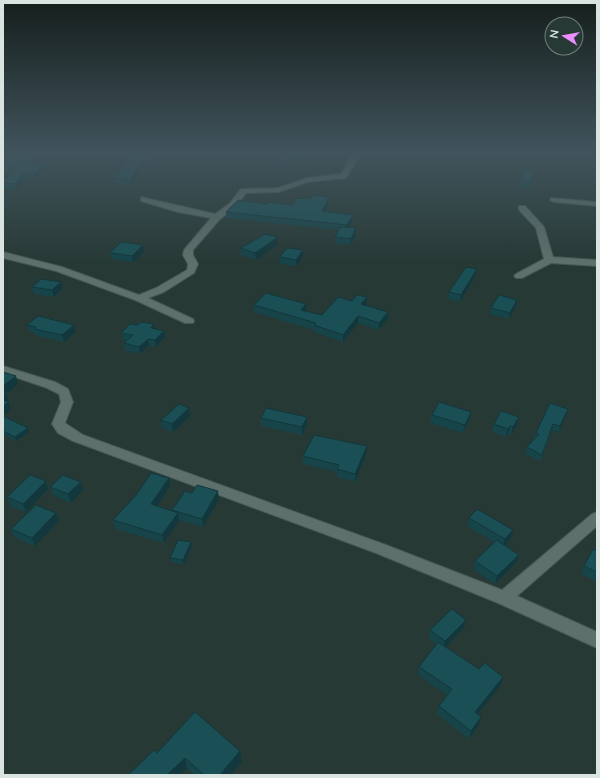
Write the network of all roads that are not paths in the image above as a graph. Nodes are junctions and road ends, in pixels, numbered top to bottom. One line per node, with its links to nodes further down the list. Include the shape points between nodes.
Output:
1 (281, 189): 6 (street, via 244,191 232,206)
2 (144, 199): 6 (street)
3 (554, 200): 4 (street)
4 (597, 204)
5 (522, 208): 8 (street, via 540,227)
6 (217, 217): 11 (street, via 189,250 188,255 193,264 191,270 160,290)
7 (3, 254): 11 (street, via 59,269)
8 (549, 260): 9 (street); 10 (street)
9 (597, 263)
10 (519, 276)
11 (140, 298): 12 (street)
12 (189, 321)
13 (3, 369): 15 (street, via 52,385 64,392 67,402 58,424 63,430 78,438 381,549)
14 (597, 518): 15 (street)
15 (504, 598): 16 (street)
16 (597, 640)

